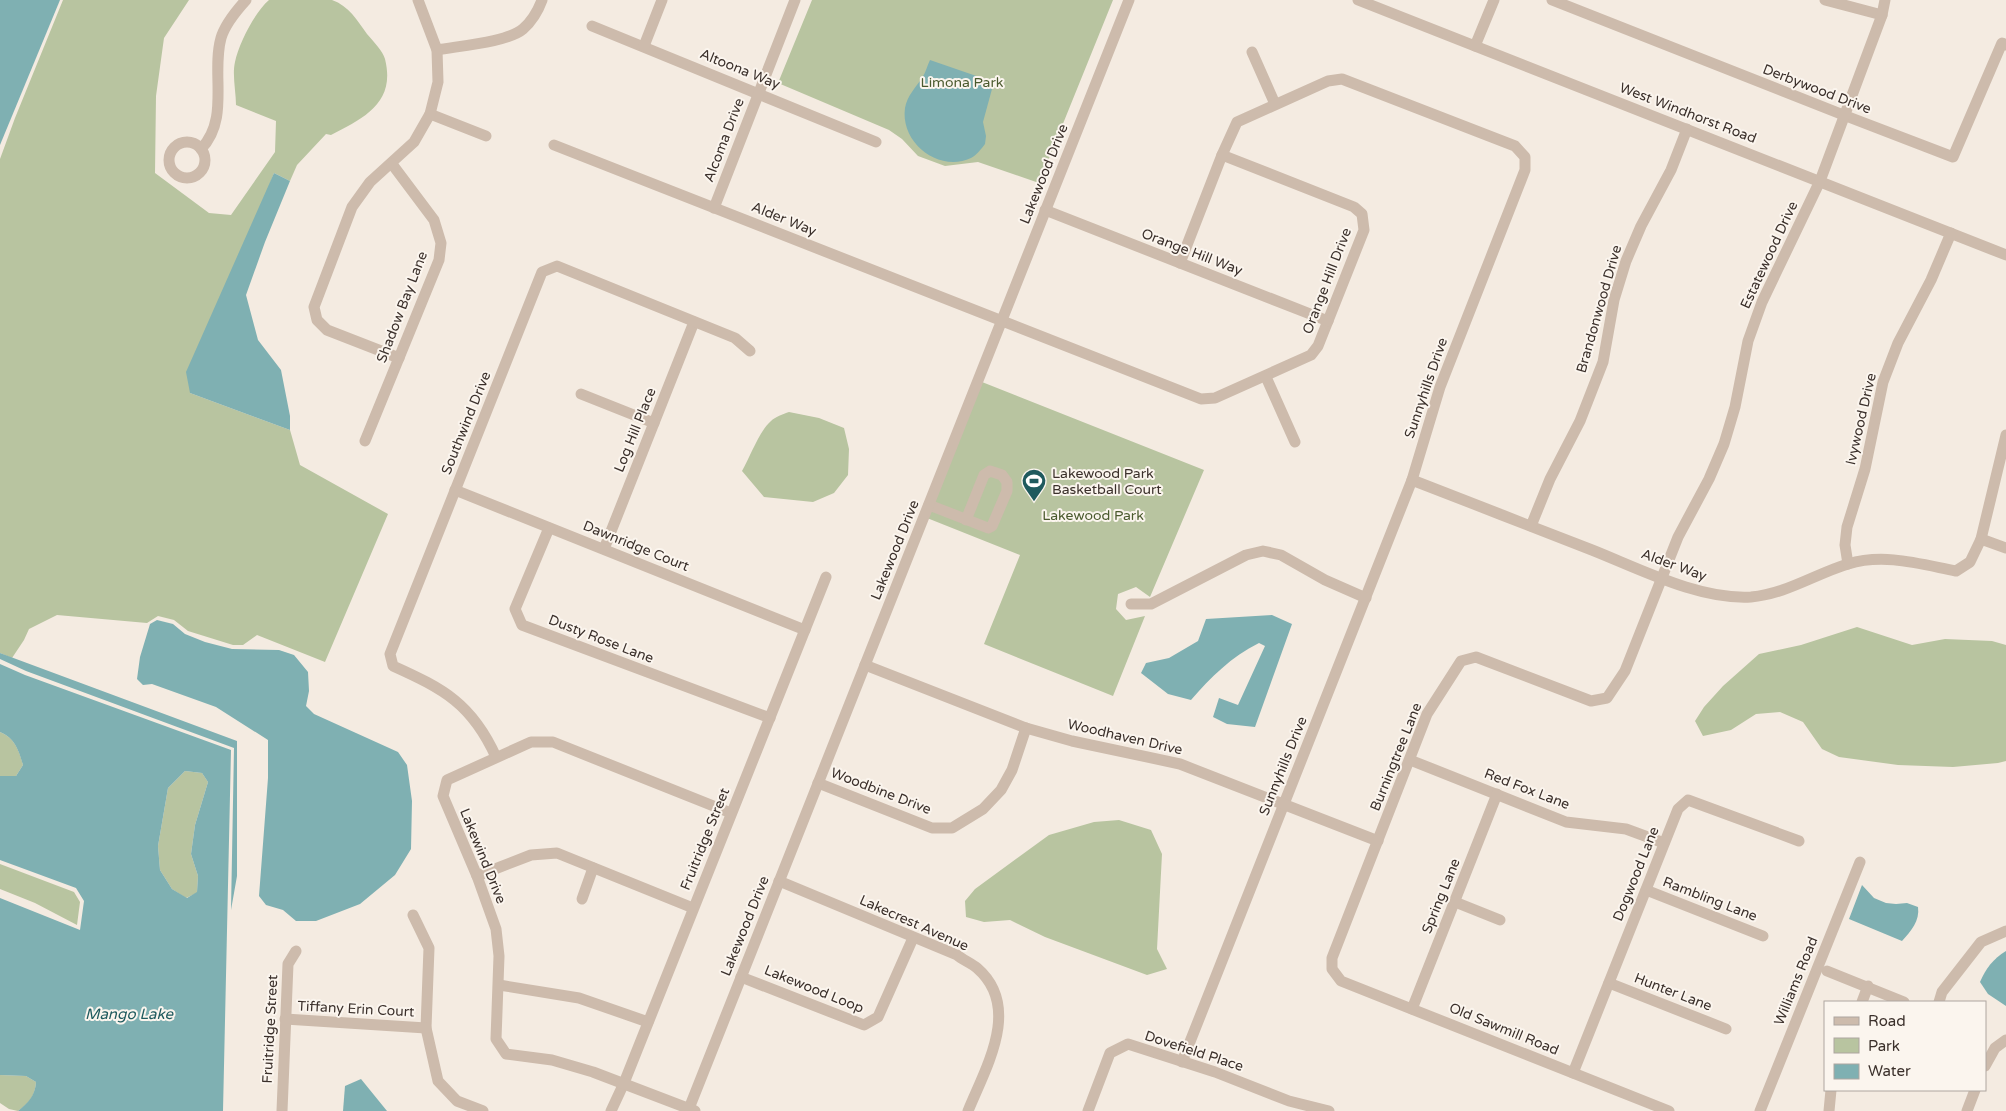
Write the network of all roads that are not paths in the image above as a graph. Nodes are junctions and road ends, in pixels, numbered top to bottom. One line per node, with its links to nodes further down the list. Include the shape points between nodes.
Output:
1 (246, 0): 27 (street, via 234,13 221,37 219,108 207,142)
2 (418, 0): 17 (street)
3 (542, 0): 17 (street, via 537,13 522,30 505,38)
4 (662, 0): 15 (street)
5 (795, 0): 19 (street, Alcoma Drive)
6 (1129, 0): 32 (street, Lakewood Drive)
7 (1358, 0): 16 (street, West Windhorst Road)
8 (1494, 0): 16 (street)
9 (1552, 0): 22 (street, Derbywood Drive)
10 (1825, 0): 12 (street)
11 (1885, 0): 12 (street, Estatewood Drive)
12 (1882, 15): 22 (street, Estatewood Drive)
13 (592, 26): 15 (street, Altoona Way)
14 (2006, 45): 22 (street, Derbywood Drive, via 2002,43 1953,156)
15 (644, 46): 19 (street, Altoona Way)
16 (1476, 46): 23 (street, West Windhorst Road)
17 (437, 50): 21 (street, via 438,82)
18 (1252, 52): 20 (street)
19 (759, 93): 25 (street, Altoona Way); 31 (street, Alcoma Drive)
20 (1275, 104): 28 (street, Sunnyhills Drive, via 1237,122); 47 (street, Sunnyhills Drive, via 1328,80 1342,79 1515,146 1525,157 1525,170 1440,386)
21 (430, 114): 24 (street); 29 (street, via 414,142)
22 (1846, 116): 30 (street, Estatewood Drive)
23 (1688, 129): 30 (street, West Windhorst Road); 51 (street, Brandonwood Drive, via 1626,261 1614,300 1603,362)
24 (486, 136)
25 (876, 142)
26 (554, 145): 31 (street, Alder Way)
27 (201, 149)
28 (1222, 155): 35 (street, Sunnyhills Drive); 37 (street, Orange Hill Drive, via 1354,207 1362,214 1364,230)
29 (392, 164): 40 (street, Shadow Bay Lane, via 434,220 441,243 439,260); 40 (street, via 370,182 352,207 314,307 317,320 328,330)
30 (1820, 181): 33 (street, West Windhorst Road); 58 (street, Estatewood Drive, via 1762,302 1748,341 1724,444 1709,480 1678,537)
31 (714, 208): 36 (street, Alder Way)
32 (1046, 210): 35 (street, Orange Hill Way); 36 (street, Lakewood Drive)
33 (1951, 233): 34 (street, West Windhorst Road); 56 (street, Ivywood Drive, via 1898,343 1883,382 1865,469 1847,527)
34 (2006, 255)
35 (1180, 263): 37 (street, Orange Hill Way)
36 (1002, 321): 41 (street, Orange Hill Drive, via 1201,399 1215,398); 49 (street, Lakewood Drive)
37 (1328, 321): 41 (street, Orange Hill Drive, via 1311,355)
38 (694, 322): 39 (street, Southwind Drive, via 735,338); 43 (street, Log Hill Place); 48 (street, Southwind Drive, via 557,266 542,272)
39 (750, 351)
40 (399, 358): 45 (street, Shadow Bay Lane)
41 (1266, 377): 46 (street)
42 (581, 394): 43 (street)
43 (654, 423): 55 (street, Log Hill Place)
44 (2006, 435): 53 (street, Alder Way)
45 (366, 441)
46 (1295, 442)
47 (1412, 480): 51 (street, Alder Way); 59 (street, Sunnyhills Drive)
48 (456, 490): 52 (street, Dawnridge Court); 65 (street, Southwind Drive, via 390,654 393,666 434,685 463,707 485,733)
49 (928, 505): 50 (street); 62 (street, Lakewood Drive)
50 (966, 520): 50 (street, via 988,528 992,526 1007,491 1007,482 1002,475 990,471 984,475)
51 (1531, 526): 58 (street, Alder Way)
52 (549, 528): 55 (street, Dawnridge Court); 63 (street, Dusty Rose Lane, via 515,609 522,625)
53 (1980, 539): 54 (street); 56 (street, Alder Way, via 1970,562 1956,571 1896,559)
54 (2006, 548)
55 (604, 549): 61 (street, Dawnridge Court)
56 (1848, 564): 58 (street, Alder Way, via 1786,590 1751,596 1709,594)
57 (826, 577): 61 (street, Fruitridge Street)
58 (1662, 578): 66 (street, Burningtree Lane, via 1625,671 1607,698 1591,701 1476,656 1461,661 1427,714)
59 (1366, 598): 60 (street, via 1281,555 1263,551 1246,555 1151,604); 69 (street, Sunnyhills Drive)
60 (1131, 604)
61 (805, 630): 63 (street, Fruitridge Street)
62 (865, 665): 64 (street, Woodhaven Drive); 67 (street, Lakewood Drive)
63 (770, 718): 70 (street, Fruitridge Street)
64 (1026, 728): 67 (street, Woodbine Drive, via 1012,770 1001,790 983,809 952,828 932,828); 69 (street, Woodhaven Drive, via 1180,764)
65 (496, 757): 70 (street, Lakewind Drive, via 531,742 554,742); 76 (street, Lakewind Drive, via 447,780 443,796)
66 (1410, 760): 68 (street, Red Fox Lane); 71 (street, Burningtree Lane)
67 (818, 783): 77 (street, Lakewood Drive)
68 (1498, 794): 73 (street, Red Fox Lane, via 1566,822 1626,829); 80 (street, Spring Lane)
69 (1284, 804): 71 (street, Woodhaven Drive); 103 (street, Sunnyhills Drive)
70 (731, 813): 81 (street, Fruitridge Street)
71 (1378, 841): 88 (street, Burningtree Lane, via 1332,958)
72 (1799, 841): 73 (street, Dogwood Lane, via 1688,800 1678,809)
73 (1664, 843): 78 (street, Dogwood Lane)
74 (1860, 862): 117 (street, Williams Road)
75 (593, 868): 76 (street, via 557,853 531,856); 79 (street); 81 (street)
76 (477, 876): 92 (street, Lakewind Drive, via 496,929)
77 (779, 882): 86 (street, Lakecrest Avenue); 90 (street, Lakewood Drive)
78 (1646, 890): 85 (street, Rambling Lane); 91 (street, Dogwood Lane)
79 (582, 899)
80 (1455, 902): 83 (street); 97 (street, Spring Lane)
81 (693, 908): 99 (street, Fruitridge Street)
82 (413, 915): 100 (street, via 429,948)
83 (1500, 920)
84 (2006, 931): 96 (street, via 1981,942)
85 (1763, 936)
86 (913, 938): 90 (street, Lakewood Loop, via 878,1017 864,1025); 113 (street, Lakecrest Avenue, via 957,955 977,968 993,988 1000,1012 996,1040)
87 (296, 951): 98 (street, Fruitridge Street, via 288,964)
88 (1332, 969): 97 (street, Old Sawmill Road, via 1341,980)
89 (1827, 971): 93 (street)
90 (741, 976): 109 (street, Lakewood Drive)
91 (1609, 983): 101 (street, Hunter Lane); 105 (street, Dogwood Lane)
92 (498, 985): 99 (street, via 579,998); 106 (street, Lakewind Drive, via 496,1039 506,1054 552,1060)
93 (1868, 986): 94 (street); 95 (street)
94 (1862, 1001)
95 (1902, 1001)
96 (1938, 1001)
97 (1412, 1009): 105 (street, Old Sawmill Road)
98 (285, 1019): 100 (street, Tiffany Erin Court); 110 (street, Fruitridge Street)
99 (648, 1022): 106 (street, Fruitridge Street)
100 (426, 1028): 111 (street, via 438,1081 457,1101)
101 (1726, 1029)
102 (2006, 1040): 104 (street, via 1995,1048)
103 (1182, 1062): 114 (street, Dovefield Place, via 1128,1044 1110,1053); 115 (street, Dovefield Place, via 1289,1101)
104 (1986, 1064)
105 (1573, 1073): 116 (street, Old Sawmill Road)
106 (624, 1083): 109 (street, Lakewind Drive); 112 (street, Fruitridge Street)
107 (1831, 1091): 118 (street)
108 (1975, 1091): 119 (street)
109 (690, 1110)
110 (282, 1111)
111 (483, 1111)
112 (611, 1111)
113 (968, 1111)
114 (1088, 1111)
115 (1329, 1111)
116 (1669, 1111)
117 (1760, 1111)
118 (1829, 1111)
119 (1967, 1111)

